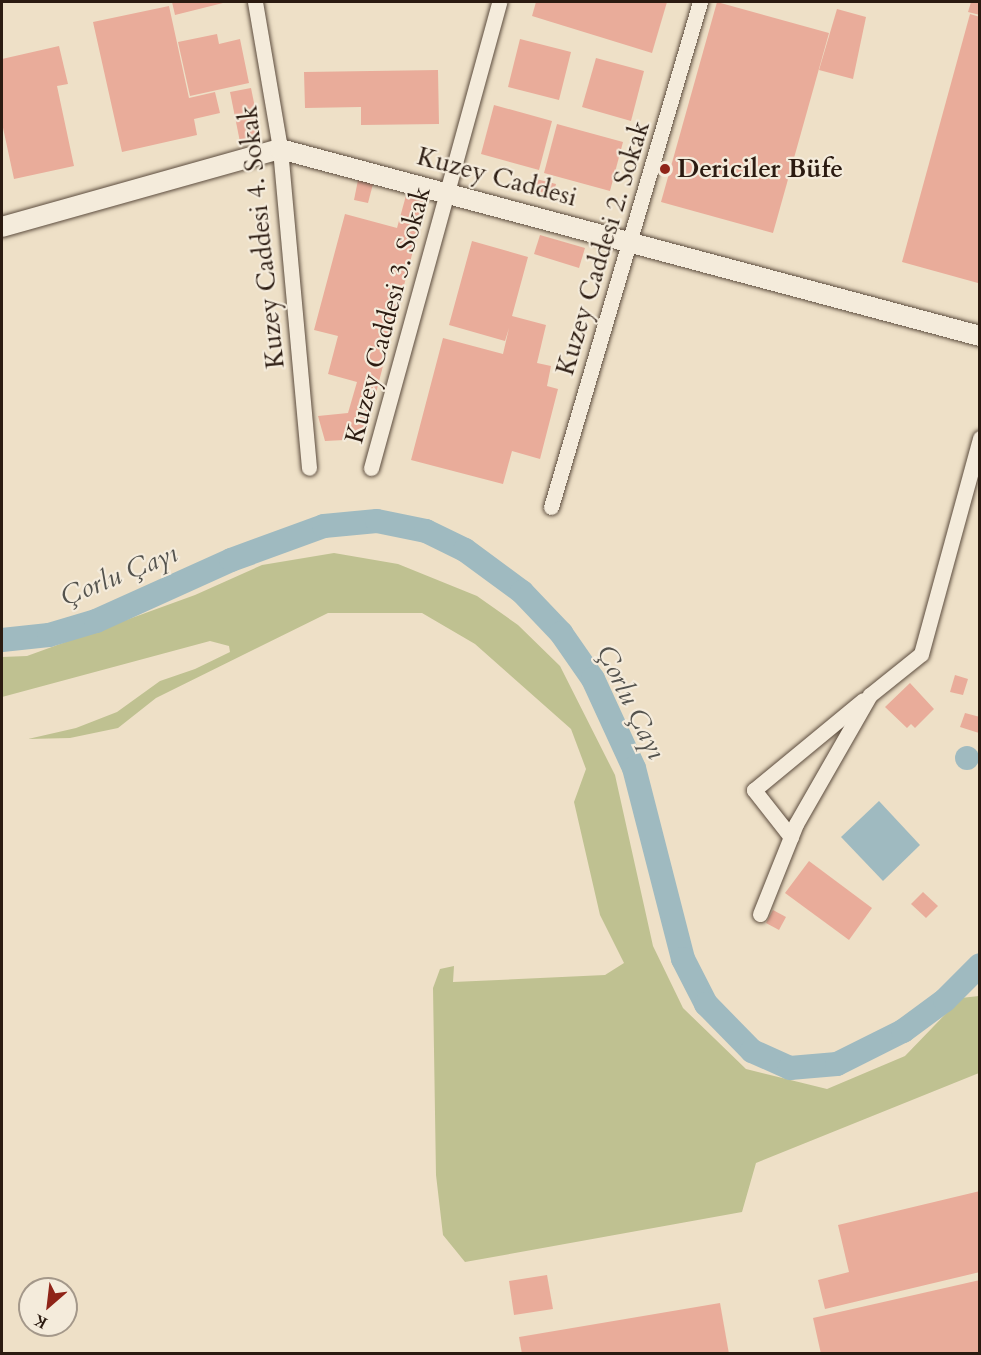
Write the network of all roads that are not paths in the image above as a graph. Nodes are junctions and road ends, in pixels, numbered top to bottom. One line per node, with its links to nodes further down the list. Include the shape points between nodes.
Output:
1 (255, 2): 4 (street, Kuzey Caddesi 4. Sokak)
2 (498, 2): 5 (street, Kuzey Caddesi 3. Sokak)
3 (700, 2): 7 (street, Kuzey Caddesi 2. Sokak)
4 (280, 149): 5 (street, Kuzey Caddesi); 6 (street, Kuzey Caddesi); 10 (street, Kuzey Caddesi 4. Sokak)
5 (447, 191): 7 (street, Kuzey Caddesi); 11 (street, Kuzey Caddesi 3. Sokak)
6 (2, 227)
7 (632, 241): 8 (street, Kuzey Caddesi); 12 (street, Kuzey Caddesi 2. Sokak)
8 (980, 336)
9 (980, 438): 13 (street, via 921,654)
10 (309, 468)
11 (371, 468)
12 (551, 507)
13 (870, 695): 14 (street); 14 (street, via 754,790)
14 (791, 837): 15 (street)
15 (760, 914)

